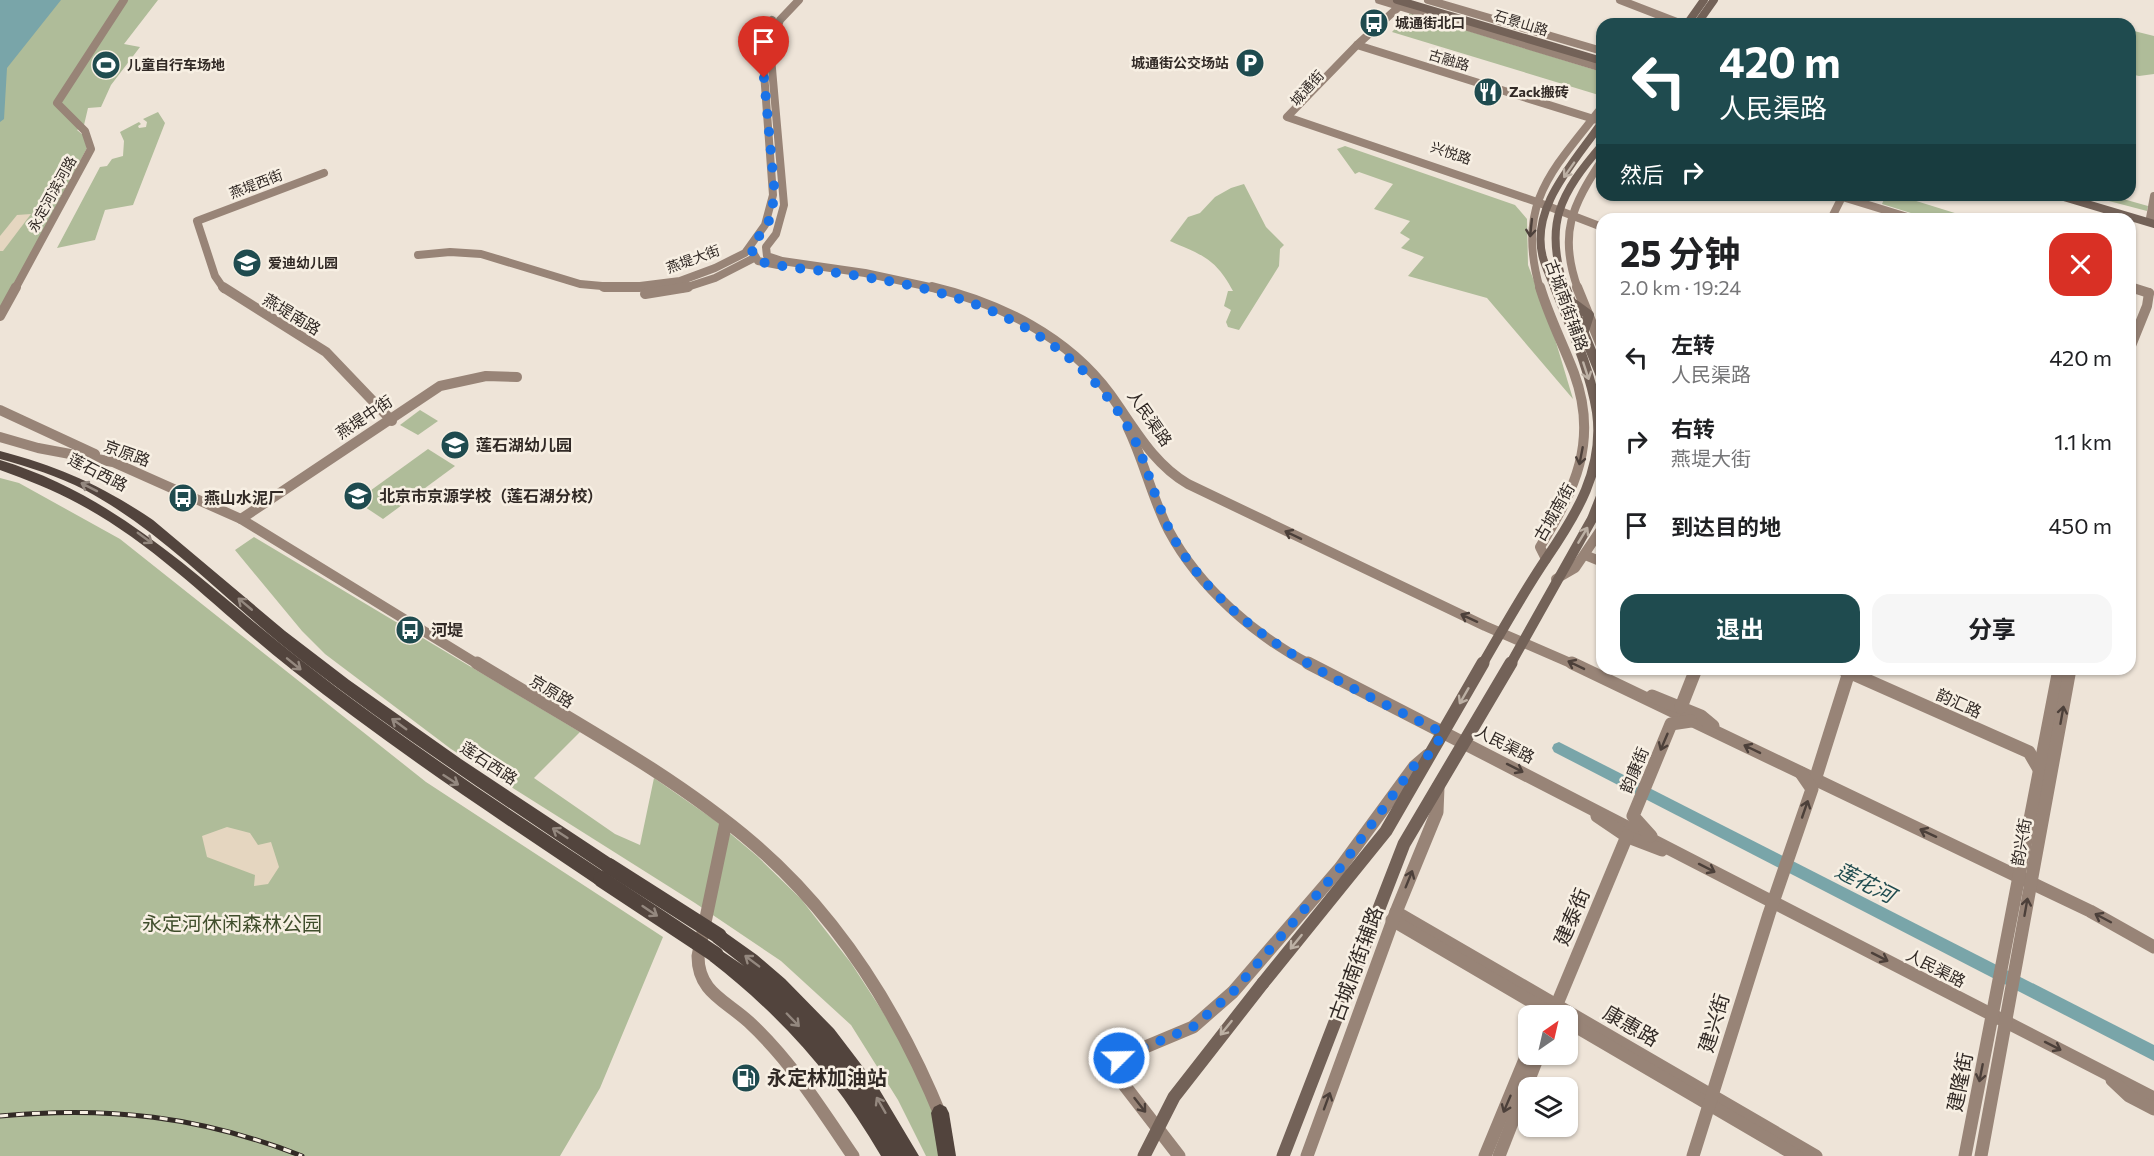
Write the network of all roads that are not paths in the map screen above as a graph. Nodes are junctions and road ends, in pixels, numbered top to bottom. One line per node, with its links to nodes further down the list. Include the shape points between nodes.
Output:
1 (124, 0): 48 (street, 永定河滨河路, via 57,103 85,131 91,149)
2 (791, 0): 41 (street, via 773,18 762,45 774,185 770,219)
3 (799, 0): 70 (street, 人民渠路, one-way to 3, via 1182,480 1165,468 1088,368 1020,320 946,289 767,256 765,251 776,234 784,205 770,46 782,16)
4 (1379, 0): 9 (street)
5 (1428, 0): 15 (street)
6 (1620, 0): 10 (street)
7 (1704, 0): 11 (main road)
8 (1714, 0): 12 (main road)
9 (1405, 3): 13 (main road, 石景山路); 14 (street, 城通街); 16 (main road, 石景山路); 18 (street)
10 (1668, 18)
11 (1689, 18)
12 (1701, 18)
13 (1533, 41): 17 (main road, 石景山路); 18 (street)
14 (1361, 46): 20 (street, 城通街); 21 (street, 古融路)
15 (1596, 49)
16 (1596, 54)
17 (1596, 59)
18 (1575, 60): 19 (street)
19 (1596, 66)
20 (1294, 116): 27 (street, 兴悦路)
21 (1596, 120)
22 (1596, 125): 27 (main road, 古城南街, one-way to 27)
23 (1596, 155): 31 (main road)
24 (1596, 169): 35 (street, 古城南街辅路)
25 (324, 174): 38 (street, 燕堤西街)
26 (2154, 196): 39 (street)
27 (1542, 201): 31 (street, 兴悦路); 56 (main road, 古城南街, one-way to 56, via 1543,257 1586,367); 67 (street, 古城南街辅路, one-way to 67, via 1530,242 1533,261 1575,374 1585,434 1576,479 1540,547)
28 (1855, 201): 32 (street)
29 (2079, 201): 33 (main road)
30 (2090, 201): 34 (main road)
31 (1559, 209): 35 (street, 兴悦路); 45 (main road, via 1556,250)
32 (1894, 213)
33 (2123, 213)
34 (2128, 213)
35 (1570, 214): 40 (street, 兴悦路); 47 (street, 古城南街辅路, via 1568,259)
36 (2136, 216): 39 (main road)
37 (2136, 216): 39 (main road)
38 (201, 221): 57 (street, 燕堤南路, via 215,276 226,291 326,352)
39 (2153, 221)
40 (1596, 223)
41 (752, 253): 42 (street, 燕堤大街, via 721,275 633,291 576,289 471,257); 80 (street, 人民渠路, via 763,262 893,280 952,295 1006,317 1052,345 1095,382 1116,410 1137,446 1168,529 1184,556 1215,593 1253,628 1296,657)
42 (420, 257)
43 (2136, 289): 44 (street)
44 (2149, 293): 46 (street); 50 (street, via 2150,301)
45 (1573, 304): 47 (main road); 51 (main road)
46 (2136, 314)
47 (1589, 315): 49 (street); 51 (main road); 52 (street, 古城南街辅路)
48 (0, 316)
49 (1596, 318)
50 (2136, 326)
51 (1584, 331): 53 (main road)
52 (1596, 333)
53 (1596, 362)
54 (518, 379): 57 (street, 燕堤中街, via 483,380 446,388)
55 (0, 410): 61 (street)
56 (1596, 410)
57 (393, 418): 64 (street, 燕堤中街)
58 (0, 437): 61 (street, 京原路)
59 (0, 455): 95 (highway, 莲石西路, one-way to 59, via 305,655 134,513 88,486)
60 (1596, 455): 67 (main road, 古城南街, one-way to 67, via 1583,500)
61 (113, 462): 64 (street, 京原路)
62 (0, 465): 95 (highway, 莲石西路, one-way to 95, via 77,495 122,521 168,555 294,663 433,768)
63 (1596, 509): 69 (main road, 古城南街, one-way to 63)
64 (242, 520): 91 (street, 京原路, via 659,775)
65 (1596, 538): 66 (street)
66 (1585, 555): 68 (street); 69 (street, via 1575,568)
67 (1546, 559): 70 (main road, 古城南街)
68 (1596, 560)
69 (1556, 579): 71 (main road, 古城南街)
70 (1501, 632): 71 (street, 人民渠路); 80 (main road, 古城南街, one-way to 80)
71 (1522, 641): 77 (street, 人民渠路, one-way to 71); 82 (main road, 古城南街)
72 (1694, 675): 78 (street)
73 (1846, 675): 88 (street)
74 (1858, 675): 84 (street, 韵汇路)
75 (2058, 675): 83 (street, 韵兴街)
76 (2069, 675): 96 (street, 韵兴街, one-way to 76)
77 (1629, 691): 78 (street); 79 (street, 人民渠路)
78 (1681, 707): 81 (street)
79 (1692, 721): 81 (street, 人民渠路); 93 (street, 韵康街, one-way to 93, via 1671,724 1633,816)
80 (1443, 733): 82 (street, 人民渠路); 85 (main road, 古城南街)
81 (1727, 738): 87 (street, 人民渠路, one-way to 81)
82 (1463, 741): 89 (main road, 古城南街); 90 (street, 人民渠路, one-way to 90)
83 (2044, 748): 84 (street); 86 (street, 韵兴街)
84 (2029, 752): 86 (street)
85 (1431, 753): 117 (main road, 古城南街, one-way to 117, bridge, via 1386,831 1174,1097); 118 (street, one-way to 118, via 1414,766 1340,868 1233,992 1193,1027 1119,1058 1118,1077)
86 (2040, 771): 96 (street, 韵兴街)
87 (1801, 773): 88 (street, 人民渠路); 97 (street, 建兴街, one-way to 87, via 1812,789)
88 (1815, 780): 96 (street, 人民渠路, one-way to 88)
89 (1438, 785): 98 (street, 古城南街辅路, one-way to 89, via 1437,812); 119 (main road, 古城南街, via 1404,844)
90 (1581, 802): 92 (street); 93 (street, 人民渠路)
91 (726, 822): 111 (street, 京原路, via 780,870 835,933 903,1035); 112 (street, via 698,970 704,985 748,1021 801,1080)
92 (1627, 836): 94 (street, via 1646,846); 101 (street, 建泰街)
93 (1656, 842): 94 (street, 人民渠路)
94 (1682, 855): 97 (street, 人民渠路, one-way to 97)
95 (605, 872): 113 (highway, 莲石西路, one-way to 113, bridge, via 756,984 829,1059); 114 (highway, 莲石西路, one-way to 95, bridge, via 879,1100 841,1047 806,1008 719,936)
96 (2025, 879): 99 (street, 人民渠路, one-way to 96); 102 (street, 韵兴街)
97 (1773, 903): 102 (street, 人民渠路, one-way to 102); 109 (street, 建兴街)
98 (1394, 916): 100 (street, 康惠路); 120 (street, 古城南街辅路, one-way to 98)
99 (2154, 947)
100 (1540, 1005)
101 (1556, 1005)
102 (1999, 1018): 107 (street, 人民渠路, one-way to 107); 126 (street, 建隆街, one-way to 126); 127 (street, 建隆街)
103 (1578, 1027): 109 (street, 康惠路)
104 (1578, 1027): 109 (street, 康惠路)
105 (1523, 1065): 121 (street, one-way to 121)
106 (1535, 1065): 122 (street)
107 (2103, 1071): 108 (street, 人民渠路); 110 (street, via 2129,1096)
108 (2154, 1098)
109 (1711, 1100): 123 (street, 建兴街); 124 (street, 康惠路); 125 (street, 康惠路)
110 (2154, 1109)
111 (940, 1113): 115 (highway); 116 (street, 京原路)
112 (853, 1156)
113 (891, 1156)
114 (910, 1156)
115 (947, 1156)
116 (956, 1156)
117 (1144, 1156)
118 (1179, 1156)
119 (1283, 1156)
120 (1306, 1156)
121 (1485, 1156)
122 (1499, 1156)
123 (1693, 1156)
124 (1797, 1156)
125 (1816, 1156)
126 (1965, 1156)
127 (1981, 1156)

